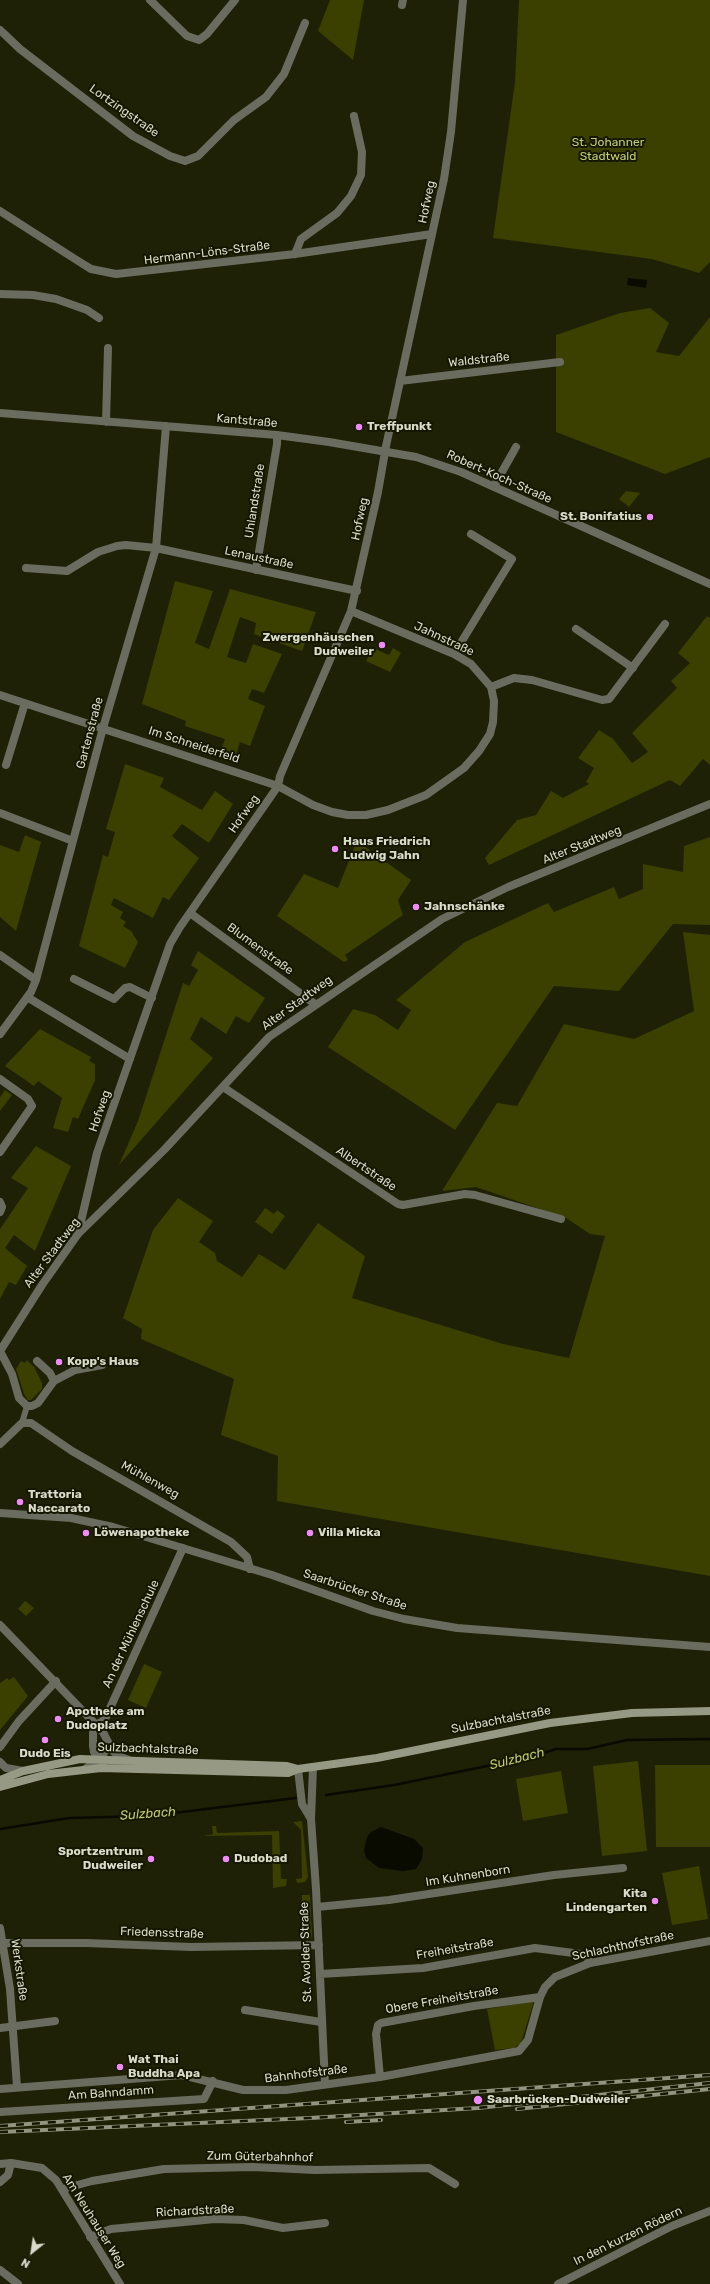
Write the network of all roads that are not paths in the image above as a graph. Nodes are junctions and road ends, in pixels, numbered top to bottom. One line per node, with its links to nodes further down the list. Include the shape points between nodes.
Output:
1 (150, 0): 2 (street, via 187,36 199,40)
2 (235, 0)
3 (463, 0): 8 (street, Hofweg, via 451,132)
4 (305, 24): 5 (street, Lortzingstraße, via 284,74 266,97 234,120 198,156 185,161 133,136 20,49)
5 (0, 30)
6 (354, 116): 9 (street, via 362,152 361,175 352,196 337,213 301,239)
7 (0, 211): 9 (street, Hermann-Löns-Straße, via 75,260 104,273 132,274)
8 (432, 234): 9 (street, Hermann-Löns-Straße); 14 (street, Hofweg)
9 (295, 254)
10 (0, 294): 11 (street, via 56,299 87,310)
11 (99, 318)
12 (108, 348): 16 (street)
13 (560, 362): 14 (street, Waldstraße)
14 (400, 381): 20 (street, Hofweg)
15 (0, 413): 16 (street, Kantstraße)
16 (106, 422): 17 (street, Kantstraße)
17 (166, 426): 18 (street, Kantstraße); 23 (street, Gartenstraße)
18 (277, 435): 20 (street, Kantstraße); 25 (street, Uhlandstraße)
19 (516, 447): 21 (street)
20 (385, 451): 21 (street, Robert-Koch-Straße, via 439,464); 27 (street, Hofweg)
21 (494, 486): 26 (street, Robert-Koch-Straße)
22 (471, 534): 31 (street, via 512,559)
23 (156, 548): 24 (street, Lenaustraße, via 117,546 98,552 67,571); 25 (street, Lenaustraße); 36 (street, Gartenstraße)
24 (26, 568)
25 (256, 570): 27 (street, Lenaustraße)
26 (710, 584)
27 (357, 591): 28 (street, Hofweg)
28 (351, 611): 31 (street, Jahnstraße); 38 (street, Hofweg, via 280,776)
29 (665, 624): 32 (street)
30 (576, 629): 32 (street)
31 (454, 654): 33 (street, Jahnstraße, via 471,664)
32 (632, 668): 33 (street, via 609,699 602,700 532,680 514,678)
33 (491, 687): 38 (street, via 495,708 490,734 479,751 456,775 426,795 388,810 366,815 348,815 313,805)
34 (0, 695): 35 (street, Im Schneiderfeld)
35 (25, 704): 36 (street, Im Schneiderfeld); 37 (street)
36 (103, 728): 38 (street, Im Schneiderfeld); 41 (street, Gartenstraße)
37 (6, 764)
38 (278, 786): 42 (street, Hofweg)
39 (710, 804): 48 (street, Alter Stadtweg, via 508,887 442,919)
40 (0, 813): 41 (street)
41 (73, 841): 45 (street, Gartenstraße)
42 (190, 913): 47 (street, Hofweg, via 170,944); 48 (street, Blumenstraße)
43 (0, 955): 45 (street)
44 (74, 979): 47 (street, via 114,999 125,988 130,987)
45 (36, 980): 46 (street, Gartenstraße)
46 (27, 997): 49 (street, Gartenstraße); 50 (street)
47 (152, 998): 50 (street, Hofweg)
48 (315, 1004): 52 (street, Alter Stadtweg, via 269,1037)
49 (0, 1034)
50 (130, 1059): 57 (street, Hofweg, via 97,1154)
51 (0, 1079): 53 (street, via 28,1099 32,1106)
52 (223, 1087): 56 (street, Albertstraße, via 398,1204 465,1194); 57 (street, Alter Stadtweg, via 159,1156)
53 (0, 1152)
54 (0, 1202): 55 (street)
55 (0, 1212)
56 (561, 1219)
57 (78, 1234): 58 (street, Alter Stadtweg)
58 (0, 1351): 62 (street, via 12,1374 19,1398)
59 (37, 1361): 61 (street)
60 (102, 1365): 61 (street, via 75,1370)
61 (54, 1381): 62 (street, via 38,1403)
62 (27, 1406): 63 (street)
63 (25, 1422): 64 (street); 67 (street, Mühlenweg, via 231,1542 247,1557)
64 (0, 1444)
65 (0, 1513): 66 (street, Saarbrücker Straße, via 85,1520)
66 (182, 1548): 67 (street, Saarbrücker Straße); 72 (street, An der Mühlenschule, via 106,1717)
67 (250, 1569): 69 (street, Saarbrücker Straße, via 373,1611 435,1625)
68 (0, 1625): 70 (street)
69 (710, 1647)
70 (56, 1681): 72 (street); 75 (street, via 19,1721)
71 (710, 1711): 80 (main road, Sulzbachtalstraße, via 632,1713 544,1724 377,1758)
72 (95, 1725): 73 (street, via 103,1732); 74 (street, via 92,1733)
73 (109, 1743): 77 (street); 78 (street, via 118,1756)
74 (93, 1746): 76 (street, via 88,1755); 77 (street)
75 (0, 1747)
76 (80, 1759): 77 (main road, Sulzbachtalstraße); 84 (main road, Sulzbachtalstraße)
77 (99, 1760): 78 (main road, Sulzbachtalstraße); 81 (street); 83 (street)
78 (129, 1760): 82 (main road, Sulzbachtalstraße, via 287,1766)
79 (1, 1764): 84 (street, via 13,1770)
80 (313, 1767): 82 (main road, Sulzbachtalstraße); 87 (street, St. Avolder Straße)
81 (110, 1768): 82 (main road, Sulzbachtalstraße, via 288,1773); 83 (main road, Sulzbachtalstraße)
82 (298, 1769): 87 (street, St. Avolder Straße, via 302,1804)
83 (83, 1770): 86 (main road, Sulzbachtalstraße, via 48,1774)
84 (23, 1771): 85 (main road, Sulzbachtalstraße)
85 (0, 1780)
86 (0, 1787)
87 (310, 1819): 89 (street, St. Avolder Straße)
88 (624, 1868): 89 (street, Im Kuhnenborn, via 554,1875 389,1900)
89 (317, 1907): 93 (street, St. Avolder Straße)
90 (0, 1928): 92 (street, Werkstraße)
91 (710, 1941): 94 (street, Schlachthofstraße)
92 (4, 1944): 93 (street, Friedensstraße, via 86,1943 191,1947); 100 (street, Werkstraße)
93 (319, 1945): 95 (street, St. Avolder Straße)
94 (590, 1963): 95 (street, Freiheitstraße, via 587,1957 581,1954 545,1948 423,1968); 96 (street, Schlachthofstraße, via 555,1977)
95 (320, 1974): 99 (street, St. Avolder Straße)
96 (540, 1997): 102 (street, Schlachthofstraße, via 528,2040); 103 (street, Obere Freiheitstraße, via 381,2023 376,2034)
97 (245, 2010): 99 (street)
98 (55, 2021): 100 (street)
99 (320, 2022): 105 (street, St. Avolder Straße)
100 (13, 2026): 101 (street); 106 (street, Werkstraße)
101 (0, 2028)
102 (519, 2051): 103 (street, Bahnhofstraße)
103 (380, 2077): 105 (street, Bahnhofstraße)
104 (213, 2081): 105 (street, Bahnhofstraße, via 243,2090 261,2092); 106 (street, Bahnhofstraße, via 182,2075); 108 (street, Am Bahndamm, via 204,2098)
105 (325, 2084)
106 (17, 2087): 107 (street, Bahnhofstraße)
107 (0, 2089)
108 (0, 2112)
109 (11, 2163): 110 (street, Am Neuhauser Weg); 111 (street, via 8,2175); 113 (street, Am Neuhauser Weg, via 42,2168)
110 (0, 2164)
111 (0, 2182)
112 (454, 2184): 113 (street, Zum Güterbahnhof, via 429,2168 315,2170 246,2167 164,2169 92,2181)
113 (63, 2189): 116 (street, Am Neuhauser Weg)
114 (710, 2211): 120 (street, In den kurzen Rödern, via 672,2226)
115 (325, 2223): 116 (street, Richardstraße, via 283,2228 244,2220 215,2220 111,2229)
116 (90, 2237): 119 (street, Am Neuhauser Weg)
117 (0, 2270): 118 (street)
118 (18, 2284)
119 (120, 2284)
120 (558, 2284)

